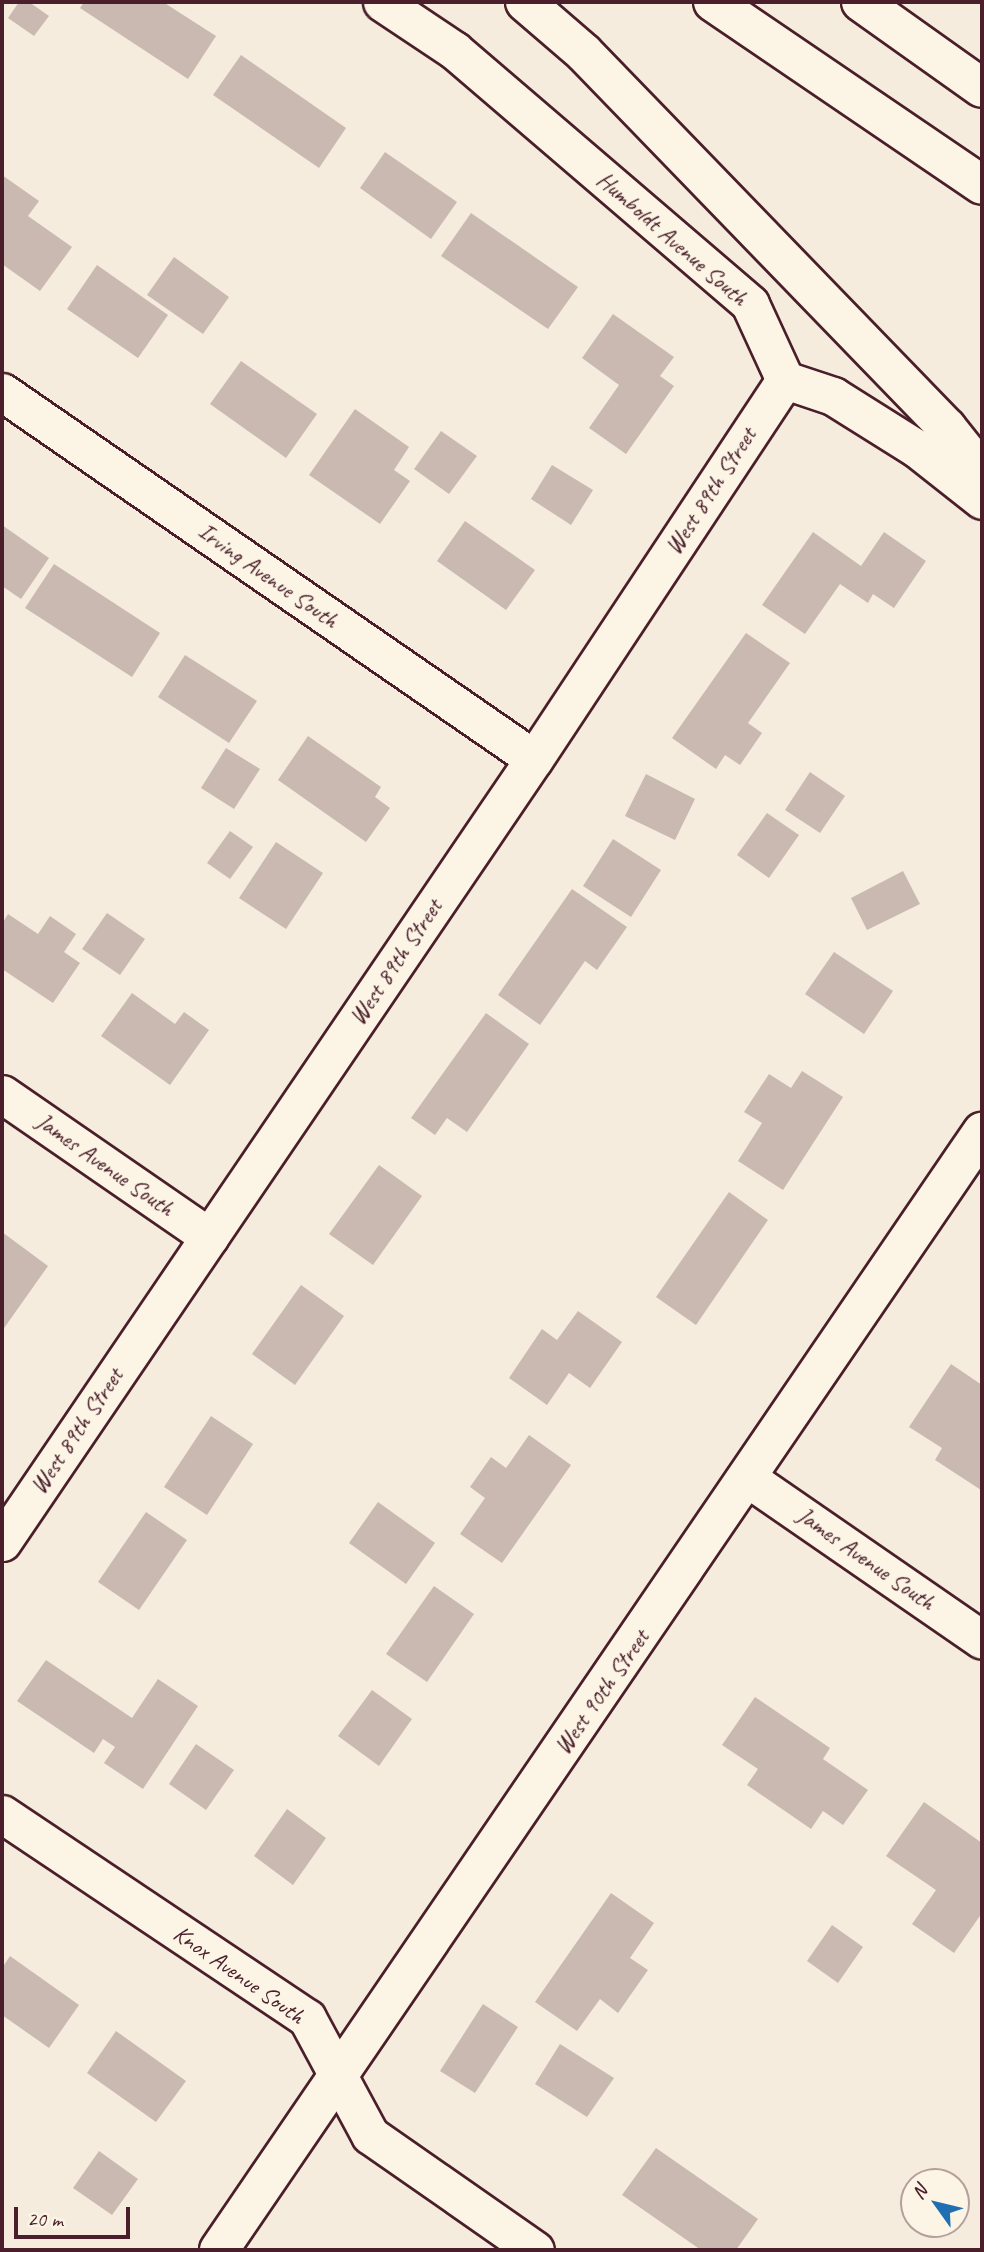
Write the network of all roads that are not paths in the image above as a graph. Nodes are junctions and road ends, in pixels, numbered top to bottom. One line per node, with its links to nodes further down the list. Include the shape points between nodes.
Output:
1 (382, 2): 7 (street, Humboldt Avenue South, via 454,50 750,304)
2 (525, 2): 9 (main road, via 584,53 947,428)
3 (713, 2): 6 (main road)
4 (861, 2): 5 (main road)
5 (982, 88)
6 (982, 185)
7 (785, 380): 10 (street, via 833,396 916,448); 11 (street, West 89th Street)
8 (2, 393): 11 (street, Irving Avenue South)
9 (982, 472)
10 (982, 500)
11 (534, 759): 14 (street, West 89th Street)
12 (2, 1094): 14 (street, James Avenue South)
13 (982, 1132): 15 (main road, West 90th Street)
14 (209, 1237): 16 (street, West 89th Street)
15 (749, 1479): 17 (street, James Avenue South); 19 (main road, West 90th Street)
16 (2, 1542)
17 (982, 1640)
18 (2, 1814): 19 (street, Knox Avenue South, via 307,2018)
19 (338, 2076): 20 (main road, West 90th Street); 21 (street, Knox Avenue South, via 370,2135)
20 (219, 2250)
21 (535, 2250)

